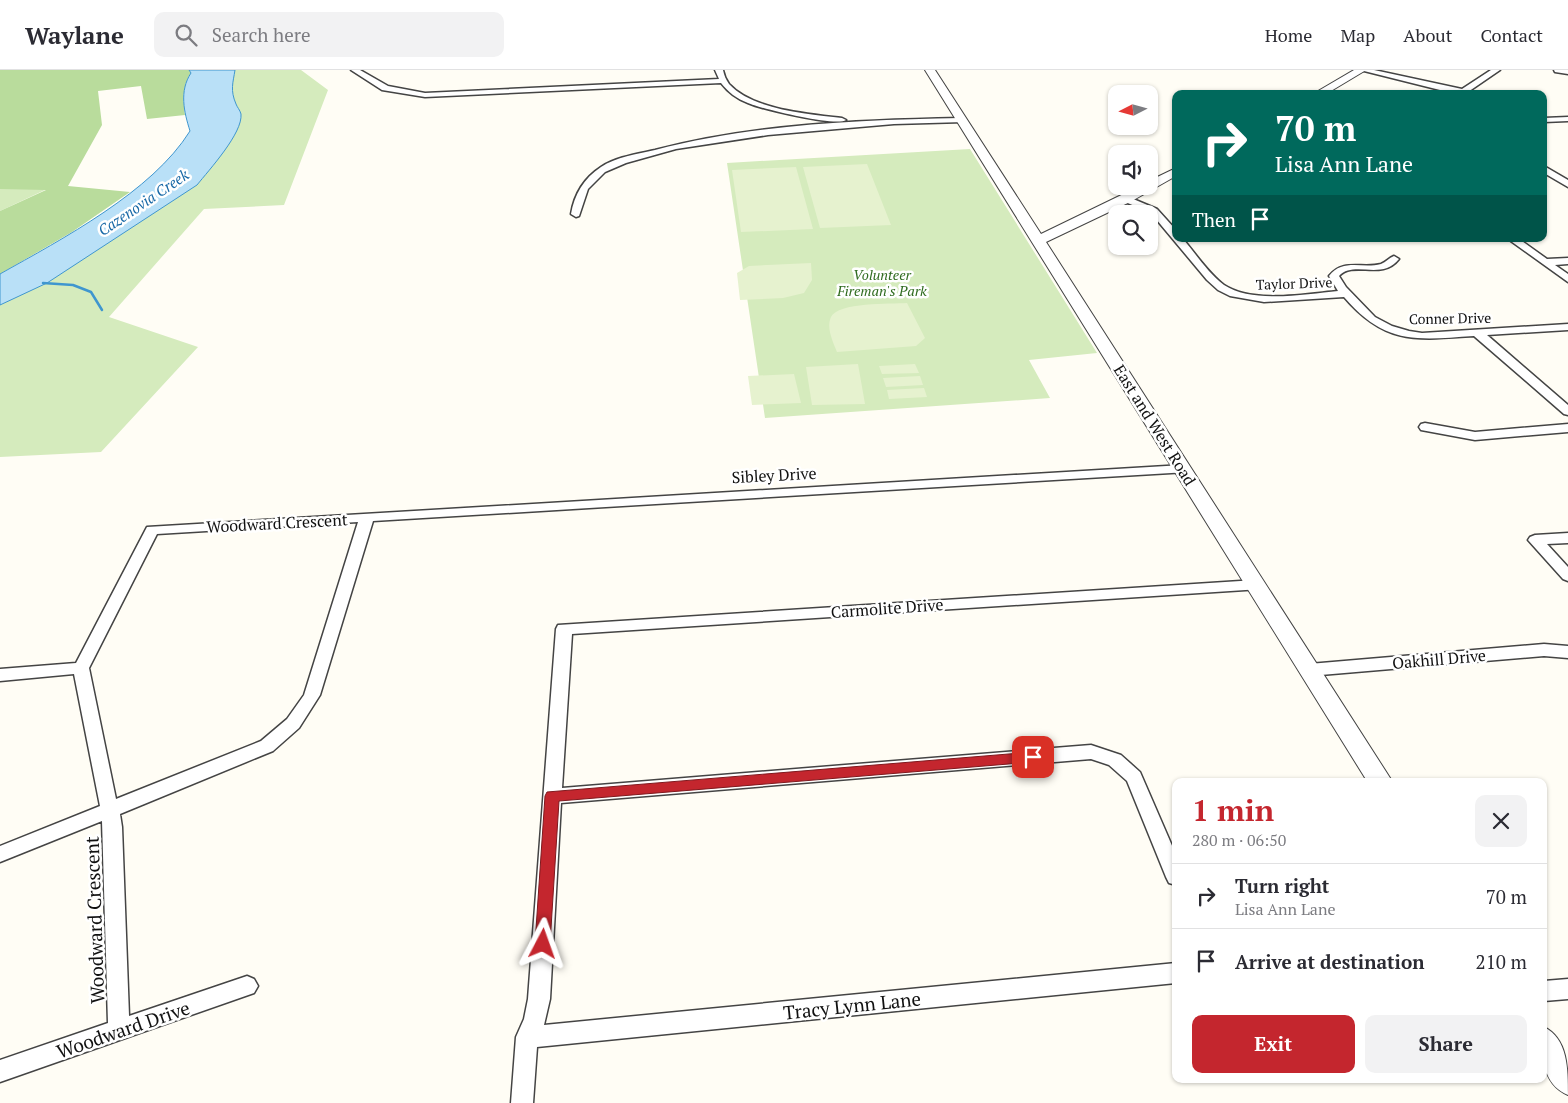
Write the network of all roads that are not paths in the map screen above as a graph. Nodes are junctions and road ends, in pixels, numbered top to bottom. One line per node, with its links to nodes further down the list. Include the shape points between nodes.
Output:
1 (354, 70): 8 (street, via 385,88 425,95)
2 (718, 70): 8 (street)
3 (930, 70): 14 (street, East and West Road)
4 (1362, 70): 9 (street); 10 (street)
5 (1496, 70): 11 (street)
6 (1558, 70): 7 (street)
7 (1568, 72)
8 (721, 81): 12 (street, via 733,93)
9 (1325, 90)
10 (1448, 90)
11 (1466, 90)
12 (780, 110): 16 (street, via 846,120); 17 (street)
13 (1568, 119): 15 (street)
14 (961, 120): 16 (street); 24 (street, East and West Road)
15 (1547, 120)
16 (893, 122): 17 (street)
17 (796, 130): 22 (street, via 717,140 623,161 603,169 585,185)
18 (1547, 171): 20 (street)
19 (1172, 174): 21 (street)
20 (1568, 184)
21 (1126, 199): 23 (street, Taylor Drive, via 1154,211); 24 (street)
22 (576, 214)
23 (1172, 232)
24 (1038, 241): 37 (street, East and West Road)
25 (1181, 242): 31 (street, Taylor Drive, via 1220,286 1233,295 1254,299)
26 (1517, 242): 29 (street)
27 (1394, 259): 31 (street, Conner Drive, via 1385,266 1347,268 1336,273 1335,280)
28 (1568, 261): 29 (street)
29 (1545, 262): 30 (street)
30 (1568, 279)
31 (1346, 294): 33 (street, Conner Drive, via 1375,323 1403,334)
32 (1568, 327): 33 (street, Conner Drive)
33 (1477, 333): 34 (street)
34 (1568, 411)
35 (1425, 427): 36 (street, via 1475,436)
36 (1568, 428)
37 (1183, 469): 38 (street, Sibley Drive); 41 (street, East and West Road)
38 (367, 517): 43 (street, Woodward Crescent, via 152,530); 48 (street, Woodward Crescent, via 312,695 296,721 267,746)
39 (1568, 538): 40 (street, via 1534,540)
40 (1568, 576)
41 (1256, 585): 44 (street, East and West Road); 47 (street, Carmolite Drive, via 564,629)
42 (1568, 652): 44 (street, Oakhill Drive, via 1544,650)
43 (81, 668): 45 (street); 48 (street, Woodward Crescent)
44 (1309, 670): 46 (street, East and West Road)
45 (0, 675)
46 (1378, 778)
47 (552, 796): 49 (street, via 1091,752 1115,759 1126,767); 56 (street, via 539,999 535,1020)
48 (110, 810): 50 (street); 55 (street, Woodward Crescent)
49 (1170, 844)
50 (0, 854)
51 (1172, 974): 56 (street, Tracy Lynn Lane)
52 (247, 986): 55 (street, Woodward Drive)
53 (1568, 988): 54 (street)
54 (1547, 991)
55 (119, 1030): 58 (street, Woodward Drive)
56 (527, 1037): 60 (street)
57 (1547, 1046): 59 (street)
58 (0, 1071)
59 (1568, 1080)
60 (522, 1103)

